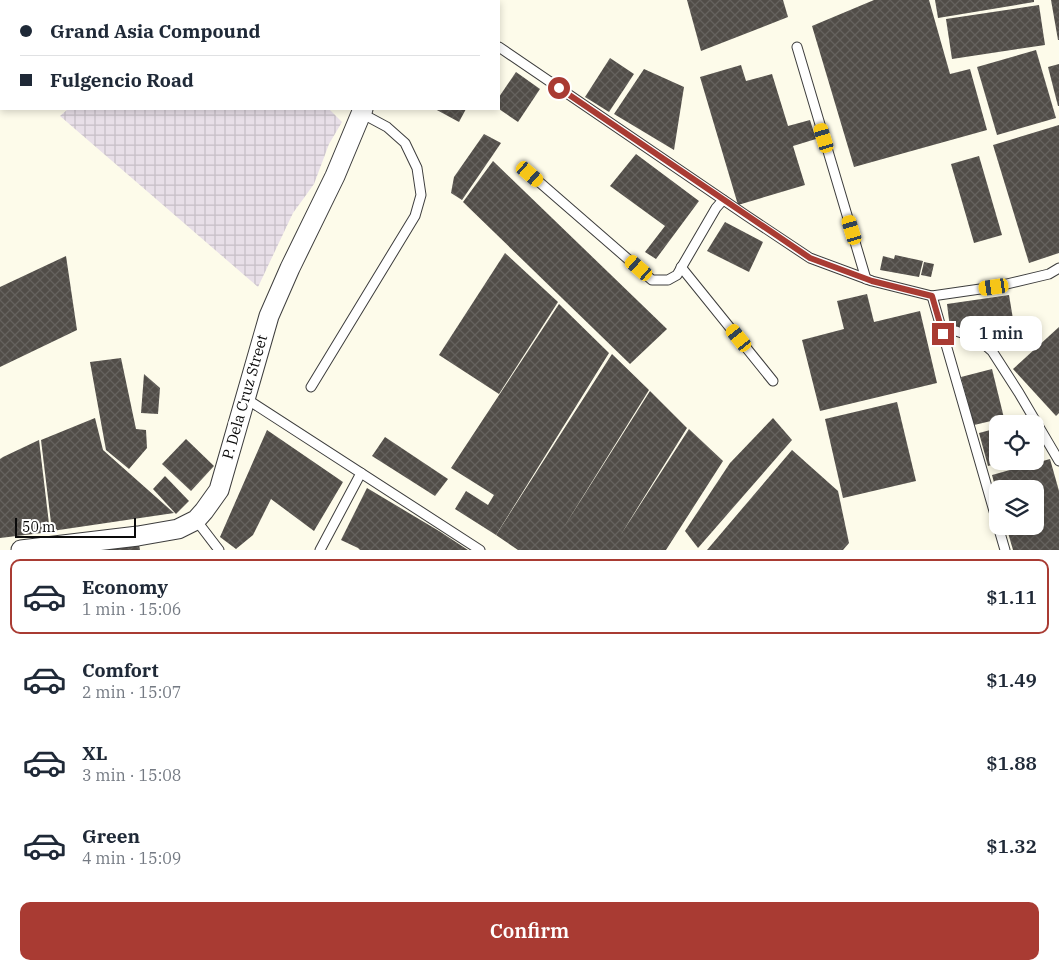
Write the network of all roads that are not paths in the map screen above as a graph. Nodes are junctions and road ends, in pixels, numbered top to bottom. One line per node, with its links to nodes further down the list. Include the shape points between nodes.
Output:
1 (500, 47): 5 (lane)
2 (797, 47): 8 (lane)
3 (362, 111): 12 (lane, via 388,127 404,143 417,168 421,195 415,216); 13 (street, P. Dela Cruz Street, via 269,316)
4 (530, 174): 6 (lane, via 652,280 668,280 677,275)
5 (723, 200): 6 (lane); 8 (lane, via 810,258)
6 (681, 267): 11 (lane)
7 (1059, 268): 9 (lane, via 1049,274 994,287)
8 (866, 279): 9 (lane)
9 (932, 296): 10 (lane)
10 (943, 334): 14 (lane, via 956,331 977,338 992,351); 16 (lane)
11 (773, 380)
12 (311, 387)
13 (245, 398): 15 (lane); 17 (street, P. Dela Cruz Street, via 219,490)
14 (1059, 461)
15 (361, 473): 22 (lane); 23 (lane)
16 (989, 495)
17 (196, 520): 19 (street, P. Dela Cruz Street, via 178,529); 21 (lane)
18 (1001, 535): 24 (lane)
19 (42, 549): 20 (street, P. Dela Cruz Street)
20 (21, 550)
21 (219, 550)
22 (320, 550)
23 (480, 550)
24 (1005, 550)

